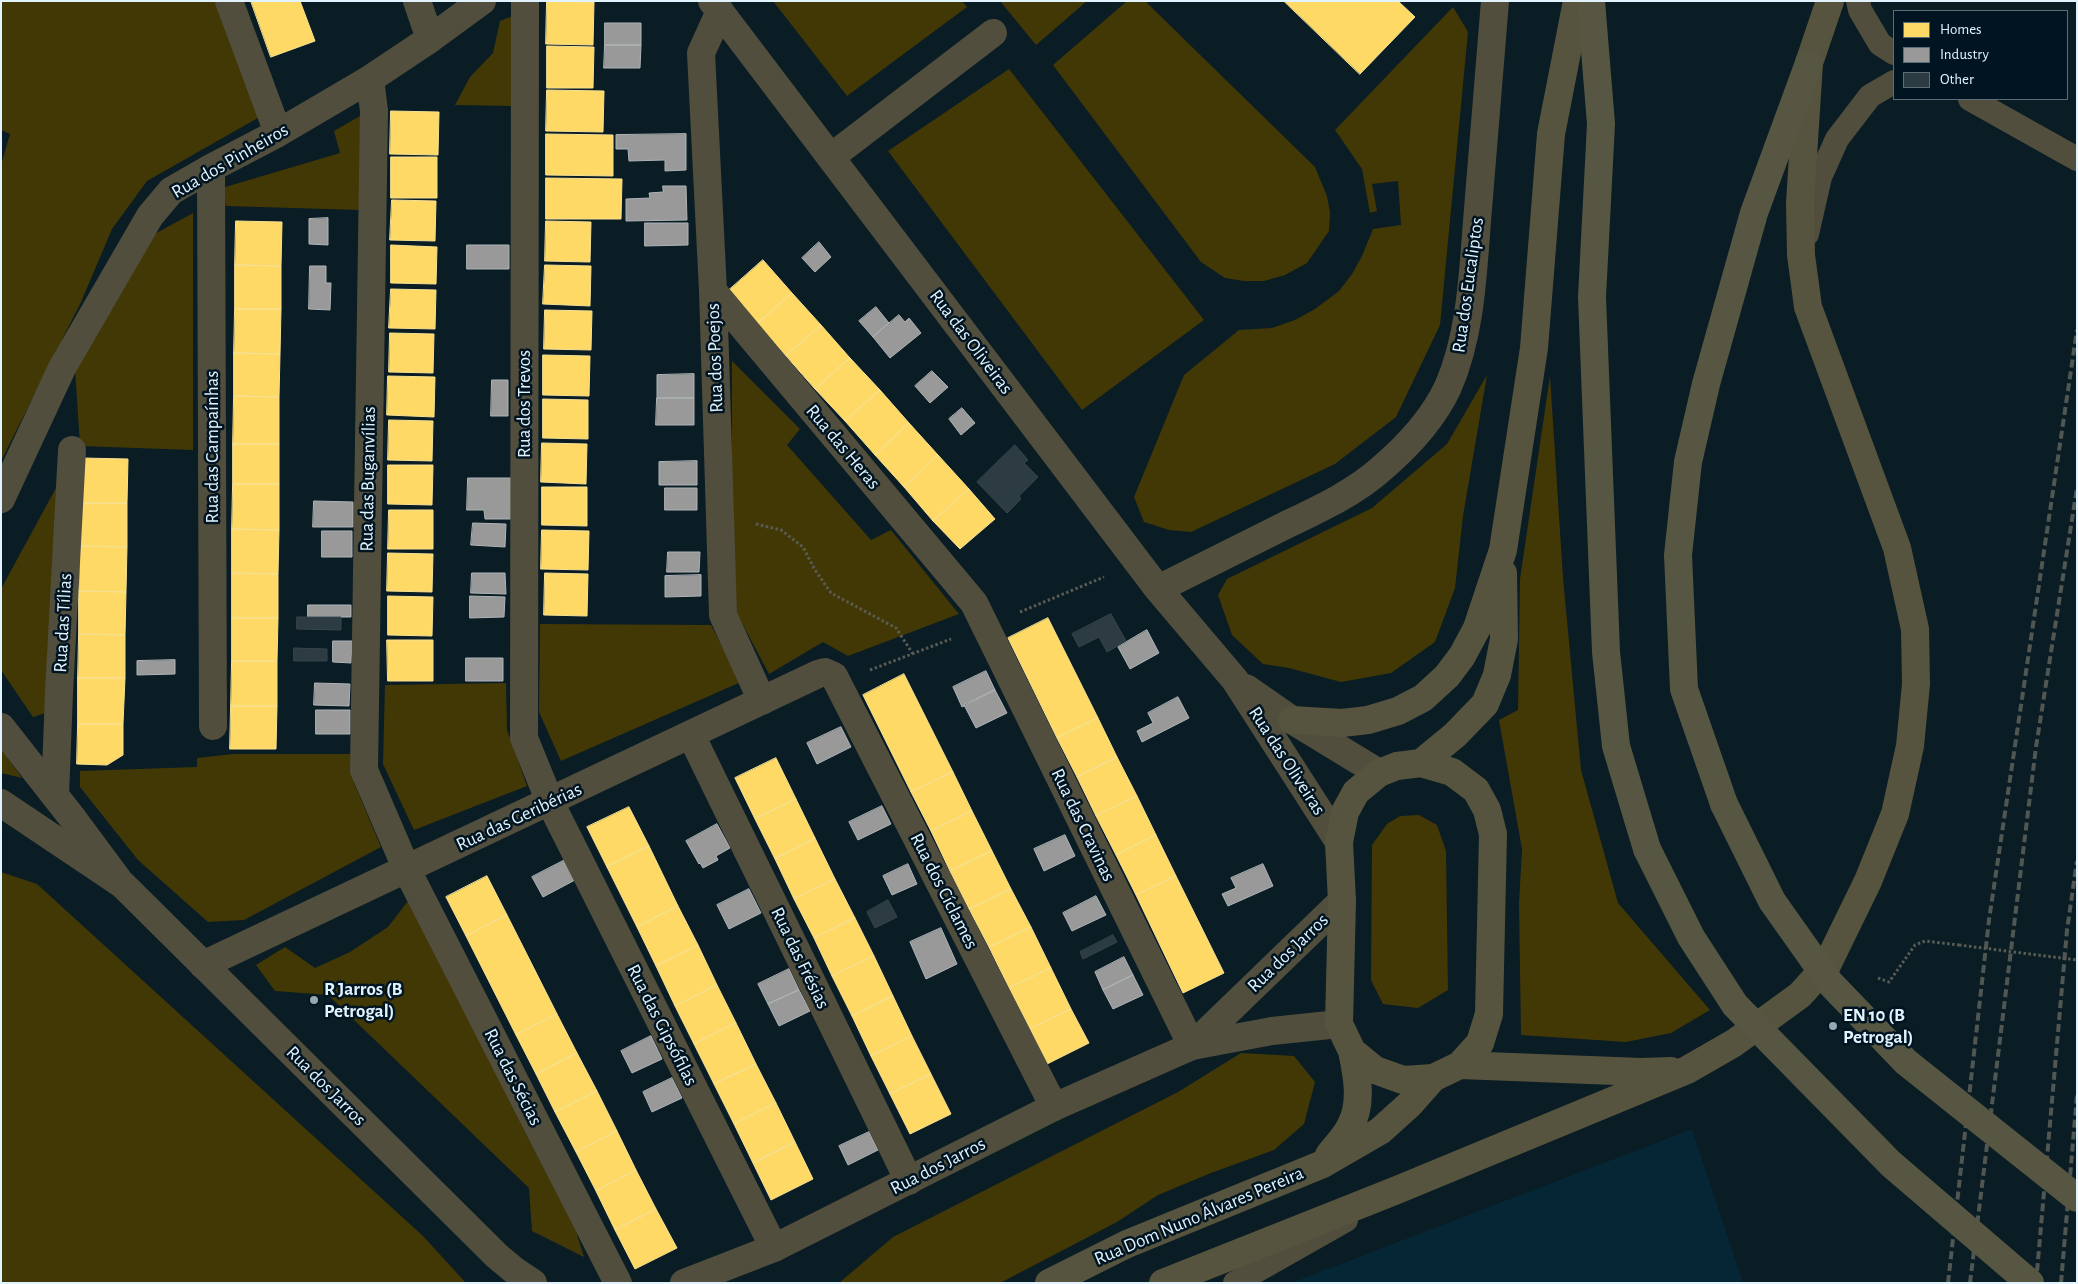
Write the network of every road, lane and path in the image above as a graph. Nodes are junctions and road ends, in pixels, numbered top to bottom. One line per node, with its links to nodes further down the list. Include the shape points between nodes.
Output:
1 (229, 1): 18 (street)
2 (417, 1): 12 (street)
3 (482, 1): 12 (street, Rua dos Pinheiros)
4 (525, 1): 42 (street, Rua dos Trevos, via 524,738)
5 (1495, 1): 29 (street, Rua dos Eucaliptos, via 1466,325 1448,387 1433,414 1394,457 1362,484 1329,504)
6 (1577, 1): 27 (main road, via 1551,134 1534,348)
7 (1591, 1): 70 (highway, bridge, via 1601,124 1592,297 1606,652 1616,746 1646,849 1691,937 1736,1005 1891,1164)
8 (1830, 1): 14 (main road)
9 (1858, 1): 13 (lane, via 1880,44)
10 (716, 6): 19 (street, Rua das Oliveiras); 23 (street, Rua dos Poejos, via 701,53)
11 (993, 33): 19 (street)
12 (430, 40): 15 (street, Rua dos Pinheiros)
13 (1893, 52)
14 (1809, 63): 22 (main road, via 1800,203); 62 (highway, bridge, via 1754,213 1706,384 1688,462 1678,555 1684,689 1724,804 1772,901 1830,983 1906,1062)
15 (370, 79): 18 (street, Rua dos Pinheiros); 46 (street, Rua das Buganvílias, via 374,111 364,770)
16 (1893, 83): 22 (lane, via 1870,96 1836,139 1820,177)
17 (1972, 100): 20 (lane)
18 (278, 134): 21 (street, Rua dos Pinheiros)
19 (831, 158): 28 (street, Rua das Oliveiras)
20 (2077, 159)
21 (211, 168): 25 (street, Rua dos Pinheiros, via 171,191 150,216 62,368); 36 (street, Rua das Campaínhas)
22 (1802, 255): 56 (main road, via 1808,307 1897,548 1907,593 1914,629 1916,684 1910,746 1895,814 1868,881 1827,965 1800,995 1734,1043)
23 (713, 291): 26 (street, Rua dos Poejos); 30 (street, Rua das Heras)
24 (72, 450): 41 (street, Rua das Tílias)
25 (1, 499)
26 (720, 524): 31 (path, via 755,524 781,530 803,547 831,593 896,628); 34 (street, Rua dos Poejos, via 723,614)
27 (1503, 550): 35 (main road, via 1477,628 1462,656 1448,676 1422,698 1398,711 1368,720 1342,723); 39 (main road, via 1504,639 1497,675 1485,704)
28 (1139, 563): 29 (street, Rua das Oliveiras); 30 (path)
29 (1158, 589): 33 (street, Rua das Oliveiras)
30 (980, 615): 31 (path); 53 (street, Rua das Cravinas)
31 (913, 654): 32 (path)
32 (836, 679): 34 (street, Rua das Geribérias, via 830,673 818,674); 58 (street, Rua dos Cíclames)
33 (1235, 680): 35 (street, Rua das Oliveiras); 45 (street, Rua das Oliveiras)
34 (762, 701): 38 (street, Rua das Geribérias)
35 (1292, 720): 40 (street, Rua das Oliveiras)
36 (213, 726)
37 (1, 727): 41 (street, Rua dos Jarros)
38 (691, 735): 42 (street, Rua das Geribérias); 60 (street, Rua das Frésias)
39 (1421, 763): 40 (main road); 55 (main road, via 1452,772 1476,790 1487,810 1493,834 1489,1014 1480,1043)
40 (1379, 772): 45 (main road, via 1356,792 1345,812)
41 (55, 796): 47 (street, Rua dos Jarros)
42 (550, 802): 46 (street, Rua das Geribérias); 63 (street, Rua das Gipsófilas)
43 (1, 803): 44 (street, Rua dos Jarros)
44 (12, 819): 47 (street, Rua dos Jarros)
45 (1339, 842): 48 (main road)
46 (407, 870): 50 (street, Rua das Geribérias); 65 (street, Rua das Sécias)
47 (123, 885): 50 (street, Rua dos Jarros)
48 (1342, 901): 52 (main road); 53 (street, Rua dos Jarros)
49 (2077, 960): 51 (path, bridge, via 1925,941 1914,945)
50 (203, 965): 64 (street, Rua dos Jarros, via 497,1256)
51 (1889, 982)
52 (1339, 1024): 53 (street, Rua dos Jarros, via 1272,1031); 54 (main road)
53 (1192, 1046): 58 (street, Rua dos Jarros)
54 (1352, 1051): 57 (main road, via 1375,1070 1403,1080); 59 (main road, Rua Dom Nuno Álvares Pereira, via 1358,1082 1357,1108 1351,1126)
55 (1460, 1065): 56 (main road, via 1641,1072); 57 (main road)
56 (1687, 1070): 61 (main road)
57 (1433, 1078): 59 (main road, Rua Dom Nuno Álvares Pereira, via 1380,1131)
58 (1054, 1107): 60 (street, Rua dos Jarros)
59 (1323, 1164): 67 (main road, Rua Dom Nuno Álvares Pereira, via 1127,1244)
60 (909, 1180): 63 (street, Rua dos Jarros)
61 (1397, 1190): 68 (main road); 69 (lane)
62 (2077, 1198)
63 (774, 1248): 66 (street, Rua dos Jarros)
64 (534, 1283)
65 (618, 1283)
66 (684, 1283)
67 (1049, 1283)
68 (1163, 1283)
69 (1235, 1283)
70 (2030, 1283)

